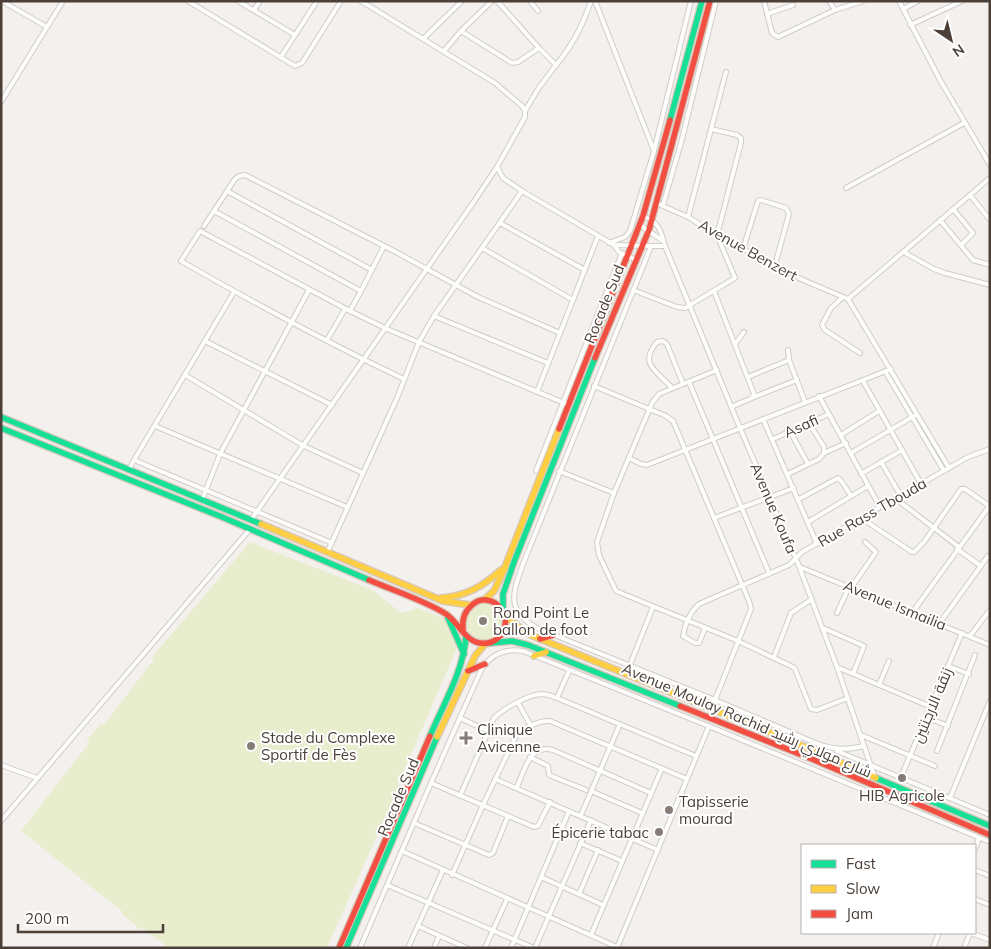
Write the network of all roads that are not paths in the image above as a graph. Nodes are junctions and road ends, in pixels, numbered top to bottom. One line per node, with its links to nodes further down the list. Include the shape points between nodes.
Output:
1 (2, 1): 34 (street)
2 (63, 1): 34 (street)
3 (188, 1): 27 (street)
4 (198, 1): 27 (street)
5 (238, 1): 29 (street)
6 (260, 1): 29 (street)
7 (310, 1): 25 (street)
8 (341, 1): 40 (street, via 302,63 295,66)
9 (361, 1): 37 (street)
10 (462, 1): 37 (street)
11 (492, 1): 35 (street)
12 (497, 1): 38 (street)
13 (530, 1): 31 (street)
14 (593, 1): 41 (street, via 572,46); 47 (street)
15 (691, 1): 47 (street)
16 (702, 1): 51 (main road, Rocade Sud)
17 (710, 1): 58 (main road, Rocade Sud)
18 (716, 1): 59 (street, via 681,143)
19 (764, 1): 32 (street)
20 (829, 1): 30 (street)
21 (863, 1): 30 (street)
22 (899, 1): 28 (street)
23 (918, 1): 28 (street)
24 (962, 1): 33 (street)
25 (316, 3): 36 (street)
26 (793, 5): 32 (street)
27 (196, 6): 40 (street)
28 (903, 9): 33 (street)
29 (254, 10): 36 (street)
30 (835, 10): 32 (street, via 778,37 772,33)
31 (538, 12)
32 (767, 14)
33 (910, 25): 45 (street)
34 (47, 27): 43 (street)
35 (461, 31): 38 (street, via 512,63); 39 (street)
36 (295, 35): 40 (street)
37 (424, 38): 39 (street)
38 (539, 48): 41 (street)
39 (444, 51): 44 (street, via 495,84)
40 (280, 57)
41 (556, 65): 44 (street)
42 (726, 72): 46 (street)
43 (1, 102)
44 (525, 111): 50 (street, via 525,117)
45 (964, 123): 49 (street); 53 (street)
46 (711, 129): 63 (street); 72 (street, via 741,138)
47 (654, 151): 48 (street)
48 (650, 165): 51 (street); 73 (street, via 630,231)
49 (990, 165)
50 (496, 167): 55 (street, via 503,178); 88 (street)
51 (657, 171): 57 (main road, Rocade Sud)
52 (990, 178): 56 (street)
53 (846, 188)
54 (227, 191): 61 (street); 76 (street, via 236,177 245,175); 87 (street)
55 (522, 191): 67 (street); 71 (street)
56 (970, 195): 60 (street); 66 (street)
57 (649, 200): 58 (street, Avenue Benzert); 62 (main road, Rocade Sud)
58 (655, 202): 59 (street, Avenue Benzert); 64 (main road, Rocade Sud)
59 (662, 205): 63 (street, Avenue Benzert)
60 (953, 209): 65 (street); 75 (street, via 972,233)
61 (214, 211): 69 (street); 94 (street)
62 (643, 216): 64 (street); 68 (main road, Rocade Sud)
63 (688, 217): 72 (street, Avenue Benzert)
64 (652, 220): 70 (main road, Rocade Sud); 74 (street, Avenue Koufa, via 662,232)
65 (940, 220): 75 (street); 82 (street)
66 (990, 220)
67 (500, 223): 80 (street); 89 (street)
68 (640, 225): 70 (street, Avenue Koufa); 77 (main road, Rocade Sud)
69 (204, 226)
70 (649, 230): 74 (street, Avenue Koufa); 78 (main road, Rocade Sud)
71 (598, 236): 73 (street); 89 (street)
72 (717, 236): 81 (street, Avenue Benzert); 95 (street, via 735,278)
73 (611, 244): 77 (street); 83 (street)
74 (664, 244): 79 (street); 100 (street, Avenue Koufa)
75 (961, 245): 86 (street, via 975,262)
76 (384, 246): 87 (street); 88 (street)
77 (632, 246): 78 (street); 83 (main road, Rocade Sud)
78 (642, 246): 79 (street); 84 (main road, Rocade Sud)
79 (651, 246): 93 (street)
80 (482, 248): 90 (street); 99 (street)
81 (743, 249): 85 (street, Avenue Benzert); 85 (street, via 758,201 786,208 789,214)
82 (904, 251): 91 (street, via 934,269); 98 (street)
83 (625, 255): 84 (street); 133 (street); 136 (main road, Rocade Sud)
84 (636, 260): 200 (main road, Rocade Sud)
85 (775, 265): 97 (street, Avenue Benzert)
86 (990, 265)
87 (372, 270): 94 (street)
88 (428, 270): 90 (street); 105 (street)
89 (585, 270): 99 (street)
90 (456, 285): 103 (street); 107 (street, via 478,298)
91 (990, 285)
92 (309, 290): 96 (street, via 200,231 181,261); 101 (street); 104 (street)
93 (633, 290): 100 (street, via 677,307); 128 (street)
94 (361, 291): 102 (street)
95 (714, 291): 100 (street); 111 (street)
96 (234, 292): 104 (street); 109 (street)
97 (843, 297): 98 (street, Avenue Benzert); 113 (street, via 831,308 822,325)
98 (848, 299): 117 (street)
99 (574, 300): 107 (street)
100 (690, 306): 118 (street, Avenue Koufa)
101 (345, 309): 102 (street); 108 (street)
102 (350, 311): 105 (street)
103 (434, 316): 110 (street); 116 (street)
104 (292, 323): 108 (street); 120 (street)
105 (387, 329): 110 (street); 114 (street)
106 (744, 332): 111 (street)
107 (560, 333): 116 (street)
108 (327, 340): 114 (street)
109 (205, 341): 120 (street); 121 (street)
110 (419, 342): 123 (street); 130 (street)
111 (735, 344): 122 (street)
112 (788, 350): 115 (street)
113 (860, 353)
114 (364, 360): 123 (street); 135 (street)
115 (789, 360): 122 (street); 124 (street)
116 (548, 363): 130 (street)
117 (890, 369): 119 (street); 142 (street)
118 (716, 370): 126 (street); 137 (street, Avenue Koufa)
119 (885, 371): 125 (street); 142 (street)
120 (265, 372): 135 (street); 139 (street)
121 (185, 376): 139 (street); 146 (street)
122 (748, 377): 132 (street)
123 (404, 379): 170 (street)
124 (797, 380): 132 (street); 134 (street)
125 (863, 381): 131 (street); 140 (street)
126 (689, 382): 127 (street); 153 (street)
127 (683, 384): 129 (street); 129 (street, via 667,344 656,342 648,361)
128 (594, 386): 138 (street); 169 (street)
129 (672, 388): 138 (street, via 655,398)
130 (537, 392): 133 (street)
131 (819, 396): 134 (street); 141 (street)
132 (754, 397): 137 (street)
133 (562, 402): 136 (street); 168 (street)
134 (805, 402): 144 (street)
135 (332, 405): 155 (street)
136 (569, 405): 204 (main road, Rocade Sud)
137 (731, 407): 148 (street, Avenue Koufa)
138 (650, 409): 157 (street, via 673,421); 162 (street)
139 (244, 411): 155 (street); 161 (street)
140 (879, 411): 149 (street); 151 (street)
141 (829, 414): 145 (street, Asafi); 151 (street)
142 (915, 415): 149 (street); 166 (street)
143 (1, 418): 167 (main road)
144 (764, 419): 148 (street); 152 (street)
145 (809, 423): 150 (street, Asafi); 159 (street, via 824,447)
146 (155, 426): 161 (street); 163 (street)
147 (1, 428): 194 (main road)
148 (740, 428): 153 (street); 181 (street, Avenue Koufa)
149 (890, 429): 158 (street); 160 (street)
150 (790, 432): 152 (street, Asafi); 165 (street)
151 (841, 435): 154 (street)
152 (773, 439): 171 (street)
153 (712, 440): 157 (street); 186 (street)
154 (846, 443): 159 (street); 160 (street)
155 (304, 446): 170 (street); 173 (street)
156 (990, 449): 166 (street, Rue Rass Tbouda)
157 (686, 450): 162 (street, via 647,465); 189 (street)
158 (902, 450): 164 (street); 174 (street)
159 (824, 453): 165 (street)
160 (851, 453): 172 (street)
161 (220, 454): 173 (street); 177 (street)
162 (630, 458): 178 (street)
163 (134, 460): 167 (street); 177 (street)
164 (881, 462): 172 (street); 180 (street)
165 (808, 464): 171 (street)
166 (946, 469): 174 (street, Rue Rass Tbouda)
167 (130, 470): 184 (main road)
168 (536, 471)
169 (559, 471): 178 (street); 201 (street)
170 (363, 473): 185 (street)
171 (788, 474): 176 (street)
172 (861, 474): 175 (street)
173 (281, 479): 185 (street); 188 (street)
174 (921, 484): 180 (street, Rue Rass Tbouda)
175 (868, 486): 179 (street); 187 (street)
176 (794, 488): 181 (street); 182 (street)
177 (206, 489): 184 (street); 188 (street)
178 (614, 493): 216 (street, via 596,547 616,591)
179 (851, 496): 182 (street, via 838,478); 192 (street)
180 (901, 496): 183 (street, Rue Rass Tbouda)
181 (770, 497): 186 (street); 203 (street, Avenue Koufa)
182 (799, 499): 192 (street)
183 (896, 499): 187 (street, Rue Rass Tbouda); 193 (street)
184 (202, 500): 191 (main road)
185 (347, 507): 195 (street)
186 (740, 507): 189 (street); 207 (street)
187 (880, 507): 190 (street, Rue Rass Tbouda)
188 (258, 511): 191 (street); 195 (street)
189 (714, 518): 210 (street)
190 (861, 518): 193 (street, via 912,552); 197 (street, Rue Rass Tbouda)
191 (251, 520): 199 (main road)
192 (808, 522): 197 (street)
193 (933, 528): 198 (street); 198 (street, via 961,489 987,503 988,508)
194 (250, 529): 218 (main road); 276 (street)
195 (332, 542): 199 (street)
196 (865, 542): 211 (street, via 876,552)
197 (817, 544): 203 (street, Rue Rass Tbouda)
198 (958, 548): 206 (street); 221 (street)
199 (328, 551): 212 (main road)
200 (517, 554): 201 (street); 208 (main road, Rocade Sud)
201 (526, 556): 209 (street)
202 (988, 556): 206 (street)
203 (796, 559): 205 (street, Avenue Koufa); 207 (street, Rue Rass Tbouda)
204 (505, 566): 212 (main road, via 469,594); 214 (main road, Rocade Sud, via 494,591)
205 (800, 566): 211 (street, Avenue Ismailia); 213 (street, Avenue Koufa)
206 (981, 566): 223 (street)
207 (769, 574): 210 (street, Rue Rass Tbouda)
208 (508, 576): 209 (street); 219 (main road, Rocade Sud, via 503,594)
209 (518, 578): 228 (street, via 513,594 518,612 531,625)
210 (742, 585): 222 (street, Rue Rass Tbouda, via 699,604); 231 (street, via 750,609)
211 (850, 587): 220 (street); 221 (street, Avenue Ismailia)
212 (436, 598): 215 (main road)
213 (812, 599): 225 (street, Avenue Koufa); 238 (street, via 791,613)
214 (484, 600): 215 (main road); 219 (main road, via 497,604)
215 (470, 605): 226 (main road, via 462,619)
216 (653, 607): 222 (street); 241 (street)
217 (990, 610): 229 (street)
218 (443, 612): 226 (main road, via 454,619); 237 (main road, via 452,624)
219 (504, 613): 230 (main road, Avenue Moulay Rachid شارع مولاي رشيد, via 526,632); 232 (main road, via 506,622 502,635)
220 (837, 613)
221 (912, 613): 223 (street, Avenue Ismailia)
222 (687, 621): 224 (street); 224 (street, via 683,636 696,643 700,642)
223 (939, 624): 227 (street, Avenue Ismailia)
224 (705, 628): 231 (street)
225 (822, 628): 243 (street, Avenue Koufa); 246 (street, via 864,646)
226 (465, 633): 232 (main road, via 471,641); 237 (main road)
227 (962, 633): 229 (street, Avenue Ismailia); 242 (street, زنقة الارجنتين)
228 (553, 635): 230 (main road); 241 (street)
229 (970, 636): 233 (street, Avenue Ismailia)
230 (540, 639): 277 (main road, Avenue Moulay Rachid شارع مولاي رشيد)
231 (738, 641): 238 (street); 251 (street)
232 (488, 644): 234 (main road, Avenue Moulay Rachid شارع مولاي رشيد, via 520,642); 244 (main road, Rocade Sud, via 475,656)
233 (990, 644)
234 (546, 652): 236 (main road); 297 (main road, Avenue Moulay Rachid شارع مولاي رشيد)
235 (975, 655): 247 (street)
236 (534, 656): 240 (street, via 508,650 493,656); 245 (street)
237 (465, 657): 334 (main road, Rocade Sud)
238 (774, 657): 250 (street, via 796,669 811,709 817,710)
239 (889, 661): 248 (street)
240 (485, 664): 244 (main road); 256 (street)
241 (630, 665): 251 (street)
242 (948, 666): 247 (street); 254 (street, زنقة الارجنتين)
243 (837, 667): 246 (street); 250 (street, Avenue Koufa)
244 (468, 671): 335 (main road, Rocade Sud)
245 (569, 671): 249 (street); 259 (street)
246 (853, 674): 248 (street)
247 (969, 674): 260 (street)
248 (879, 685): 254 (street)
249 (557, 698): 253 (street, via 542,694); 257 (street)
250 (848, 698): 262 (street, Avenue Koufa)
251 (715, 700): 265 (street)
252 (990, 702): 285 (street)
253 (518, 703): 258 (street); 261 (street, via 498,714)
254 (931, 707): 255 (street, زنقة الارجنتين)
255 (926, 717): 260 (street); 268 (street, زنقة الارجنتين)
256 (460, 718): 261 (street); 280 (street)
257 (620, 724): 263 (street); 267 (street)
258 (530, 726): 263 (street, via 550,721); 278 (street, via 516,736)
259 (708, 726): 267 (street); 299 (street)
260 (948, 726): 266 (street)
261 (488, 730): 284 (street)
262 (861, 735): 264 (street, Avenue Koufa); 268 (street)
263 (610, 746): 273 (street); 274 (street)
264 (864, 746): 265 (street); 271 (street, Avenue Koufa)
265 (832, 749): 271 (street)
266 (937, 751)
267 (696, 756): 279 (street)
268 (910, 756): 272 (street); 275 (street, زنقة الارجنتين)
269 (530, 757): 274 (street, via 540,749 548,748); 281 (street); 282 (street, via 548,766 549,775)
270 (1, 765): 276 (street)
271 (871, 765): 275 (street); 277 (street, Avenue Koufa)
272 (936, 766)
273 (662, 768): 279 (street); 283 (street)
274 (600, 770): 282 (street); 283 (street)
275 (901, 777): 285 (street)
276 (37, 778): 294 (street)
277 (875, 778): 296 (main road, Avenue Moulay Rachid شارع مولاي رشيد)
278 (495, 779): 281 (street); 287 (street)
279 (687, 780): 305 (street)
280 (431, 783): 284 (street); 295 (street)
281 (517, 787): 286 (street)
282 (589, 791): 289 (street); 290 (street)
283 (651, 793): 289 (street)
284 (460, 796): 287 (street)
285 (950, 798): 291 (street)
286 (550, 802): 288 (street); 292 (street, via 536,827)
287 (483, 805): 292 (street); 302 (street)
288 (569, 811): 290 (street); 312 (street)
289 (642, 813): 298 (street)
290 (581, 815): 293 (street)
291 (990, 815)
292 (508, 816): 302 (street, via 491,854)
293 (591, 820): 298 (street); 301 (street)
294 (1, 821)
295 (414, 822): 302 (street); 306 (street)
296 (990, 826)
297 (990, 835)
298 (632, 838): 305 (street); 307 (street)
299 (979, 838): 300 (street); 303 (street)
300 (990, 842)
301 (580, 843): 304 (street); 314 (street)
302 (465, 846): 310 (street)
303 (976, 846)
304 (598, 850): 307 (street); 315 (street)
305 (658, 850): 333 (street)
306 (402, 852): 308 (street); 313 (street)
307 (622, 861): 319 (street)
308 (443, 870): 310 (street); 318 (street)
309 (976, 870): 311 (street)
310 (452, 874): 316 (street)
311 (990, 876)
312 (542, 877): 314 (street); 321 (street)
313 (387, 885): 318 (street); 336 (street)
314 (562, 886): 315 (street); 322 (street)
315 (579, 894): 319 (street)
316 (507, 899): 321 (street); 324 (street)
317 (976, 899): 320 (street)
318 (428, 902): 323 (street); 324 (street)
319 (603, 905): 328 (street)
320 (990, 905)
321 (529, 908): 322 (street); 330 (street)
322 (550, 917): 328 (street); 341 (street)
323 (418, 926): 329 (street); 337 (street)
324 (493, 930): 330 (street); 339 (street)
325 (939, 934): 342 (street)
326 (970, 934): 343 (street)
327 (973, 934): 331 (street)
328 (591, 935): 333 (street)
329 (440, 936): 332 (street); 338 (street)
330 (514, 939): 340 (street); 341 (street)
331 (990, 940)
332 (463, 947)
333 (617, 947)
334 (339, 948)
335 (346, 948)
336 (360, 948)
337 (408, 948)
338 (434, 948)
339 (485, 948)
340 (511, 948)
341 (534, 948)
342 (933, 948)
343 (964, 948)

